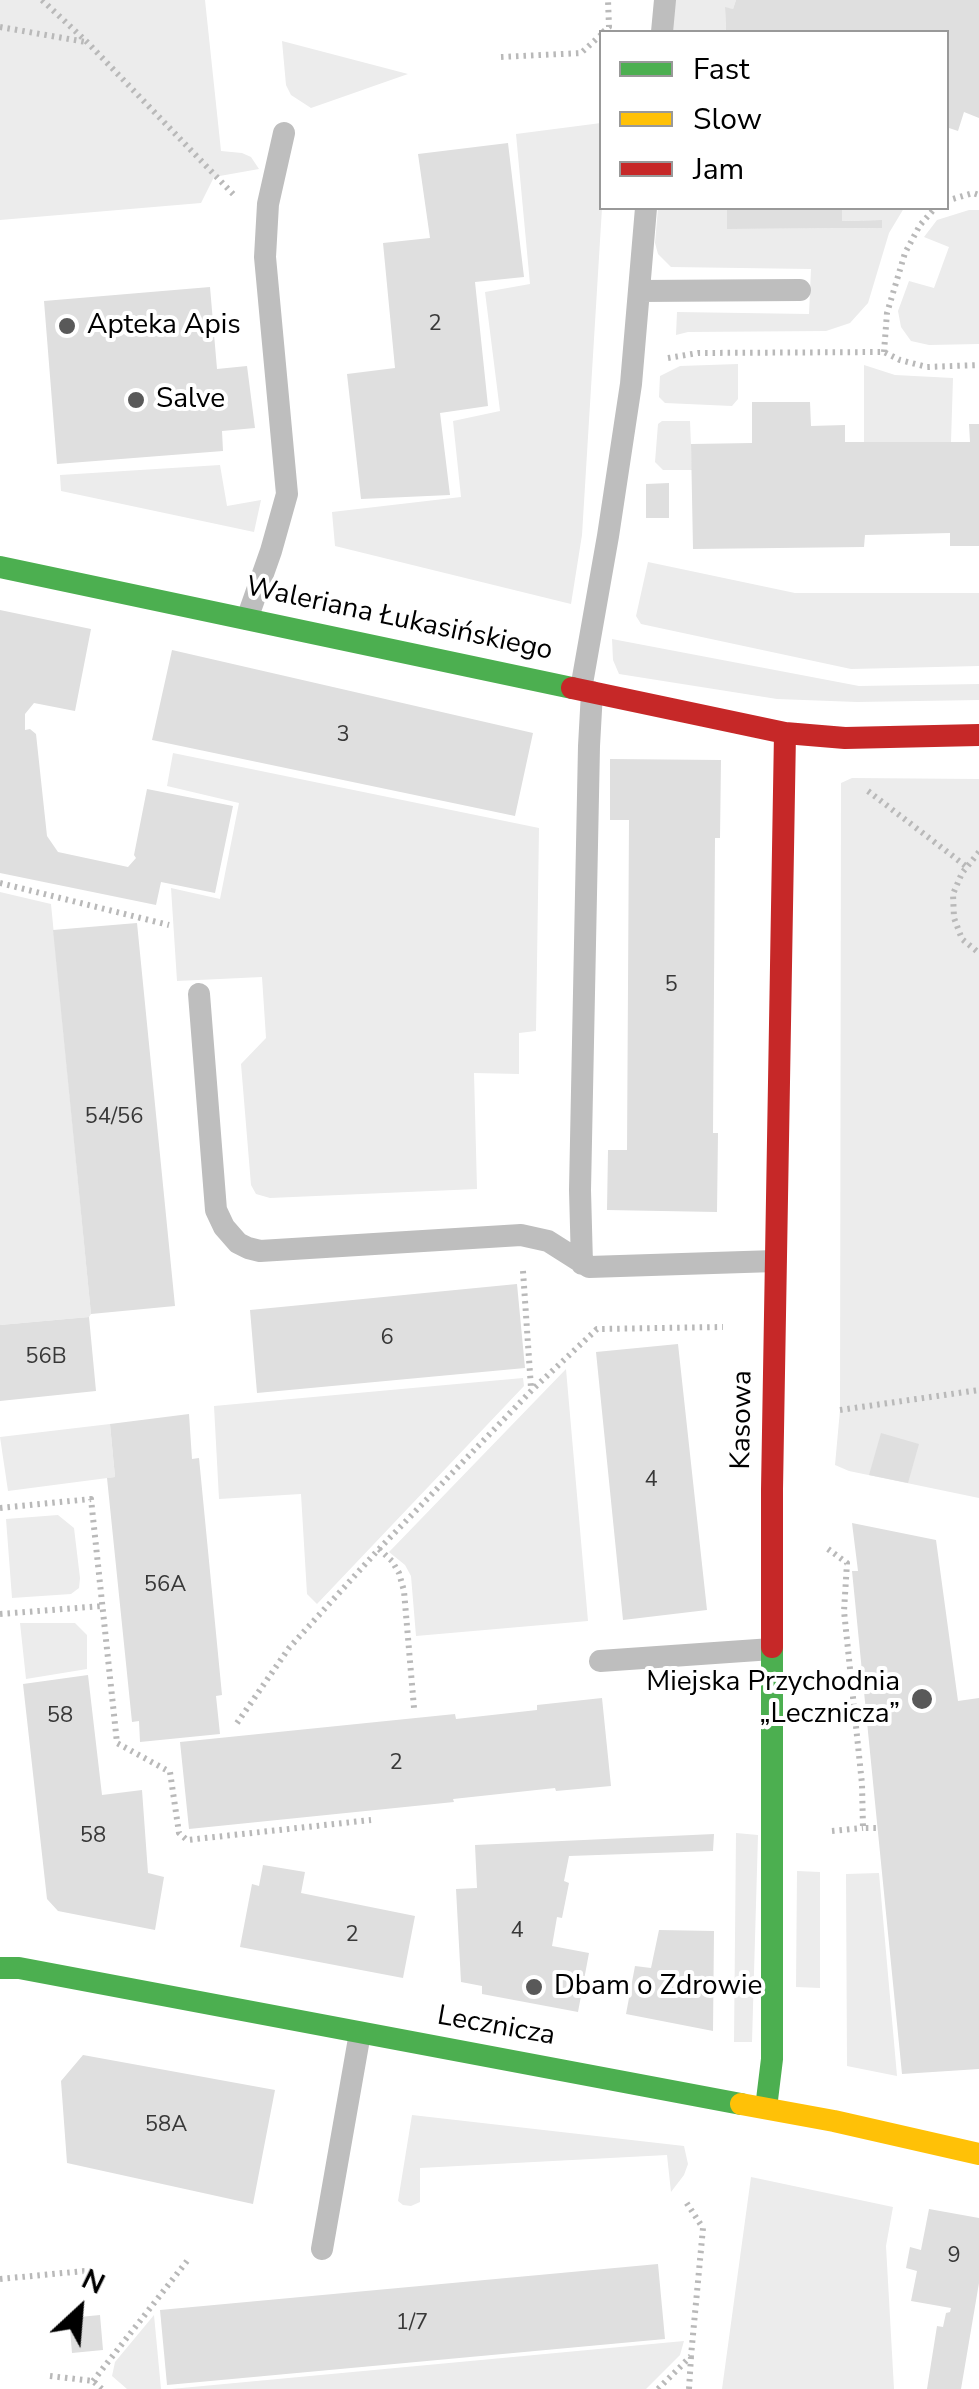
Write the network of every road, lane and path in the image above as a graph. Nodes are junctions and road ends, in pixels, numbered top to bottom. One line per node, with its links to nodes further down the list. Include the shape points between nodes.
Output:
1 (42, 0): 8 (path)
2 (608, 0): 5 (path)
3 (665, 0): 6 (lane)
4 (0, 27): 8 (path)
5 (606, 30)
6 (662, 30)
7 (599, 36): 9 (path, via 581,53)
8 (87, 42): 13 (path, via 231,194)
9 (501, 57)
10 (284, 133): 13 (lane)
11 (979, 195): 12 (path)
12 (949, 200)
13 (268, 204): 22 (lane, via 265,257 287,494)
14 (646, 210): 17 (lane)
15 (933, 210): 18 (path, via 905,252 887,313)
16 (800, 290): 17 (lane)
17 (639, 291): 20 (lane)
18 (884, 352): 19 (path, via 926,368); 20 (path, via 698,353 658,360)
19 (979, 365)
20 (631, 384): 23 (lane)
21 (0, 568): 22 (street, Waleriana Łukasińskiego)
22 (247, 619): 23 (street, Waleriana Łukasińskiego)
23 (586, 691): 24 (street, Waleriana Łukasińskiego); 35 (lane)
24 (785, 733): 25 (street, Waleriana Łukasińskiego); 34 (street, Kasowa)
25 (979, 735)
26 (866, 790): 28 (path)
27 (979, 852): 28 (path)
28 (967, 868): 31 (path, via 953,894 954,918 962,939)
29 (0, 883): 30 (path)
30 (169, 925)
31 (979, 953)
32 (199, 994): 33 (lane, via 216,1210 238,1243 260,1250)
33 (520, 1235): 35 (lane, via 548,1241); 37 (path)
34 (775, 1261): 35 (lane); 36 (street, Kasowa)
35 (582, 1264)
36 (776, 1328): 37 (path, via 597,1329); 45 (street, Kasowa)
37 (532, 1390): 41 (path)
38 (979, 1390): 39 (path)
39 (840, 1410)
40 (0, 1508): 43 (path, via 91,1499)
41 (379, 1549): 47 (path, via 392,1561 404,1591); 48 (path, via 289,1648)
42 (828, 1549): 50 (path, via 847,1562 844,1612)
43 (102, 1606): 44 (path); 49 (path, via 117,1743 170,1772 179,1833 187,1840)
44 (0, 1614)
45 (772, 1649): 46 (lane); 55 (street, Kasowa, via 772,2058)
46 (600, 1661)
47 (414, 1708)
48 (237, 1724)
49 (371, 1820)
50 (864, 1828): 51 (path); 52 (path)
51 (877, 1828)
52 (832, 1832)
53 (0, 1968): 54 (street, Lecznicza)
54 (360, 2033): 55 (street, Lecznicza); 58 (lane)
55 (766, 2108): 56 (street, Lecznicza)
56 (979, 2154)
57 (686, 2202): 62 (path, via 702,2228)
58 (322, 2249)
59 (187, 2261): 64 (path)
60 (95, 2270): 61 (path)
61 (0, 2279)
62 (691, 2356): 66 (path); 67 (path)
63 (50, 2376): 64 (path)
64 (93, 2381): 65 (path)
65 (102, 2389)
66 (658, 2389)
67 (689, 2389)

